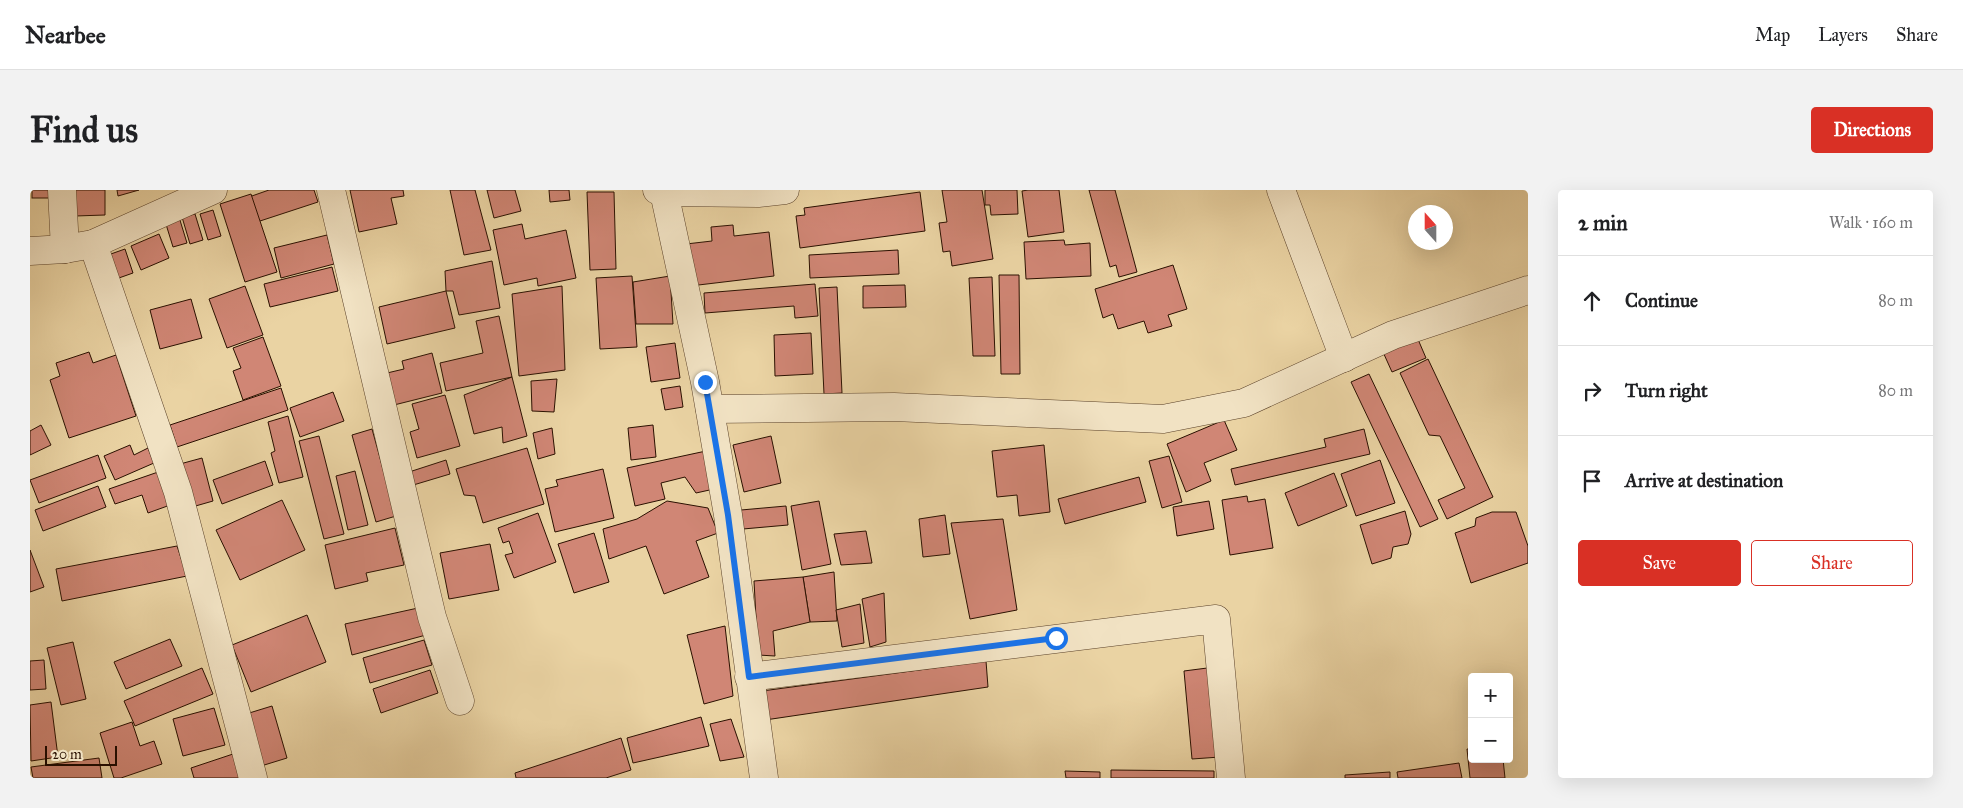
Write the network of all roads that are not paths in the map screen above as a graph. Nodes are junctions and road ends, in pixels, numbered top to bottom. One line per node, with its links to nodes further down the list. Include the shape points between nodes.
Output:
1 (62, 190): 8 (street)
2 (213, 190): 7 (street)
3 (331, 190): 14 (street, via 432,617)
4 (785, 190): 6 (street, via 758,193)
5 (1281, 190): 11 (street)
6 (660, 191): 12 (street)
7 (93, 244): 8 (street); 15 (street, via 178,492)
8 (65, 249): 9 (street)
9 (30, 251)
10 (1528, 290): 11 (street, via 1394,335)
11 (1344, 358): 12 (street, via 1244,403 1163,419 894,407)
12 (710, 409): 13 (street, via 728,515)
13 (749, 677): 16 (street); 17 (street, via 1216,619)
14 (460, 701)
15 (253, 778)
16 (764, 778)
17 (1231, 778)

